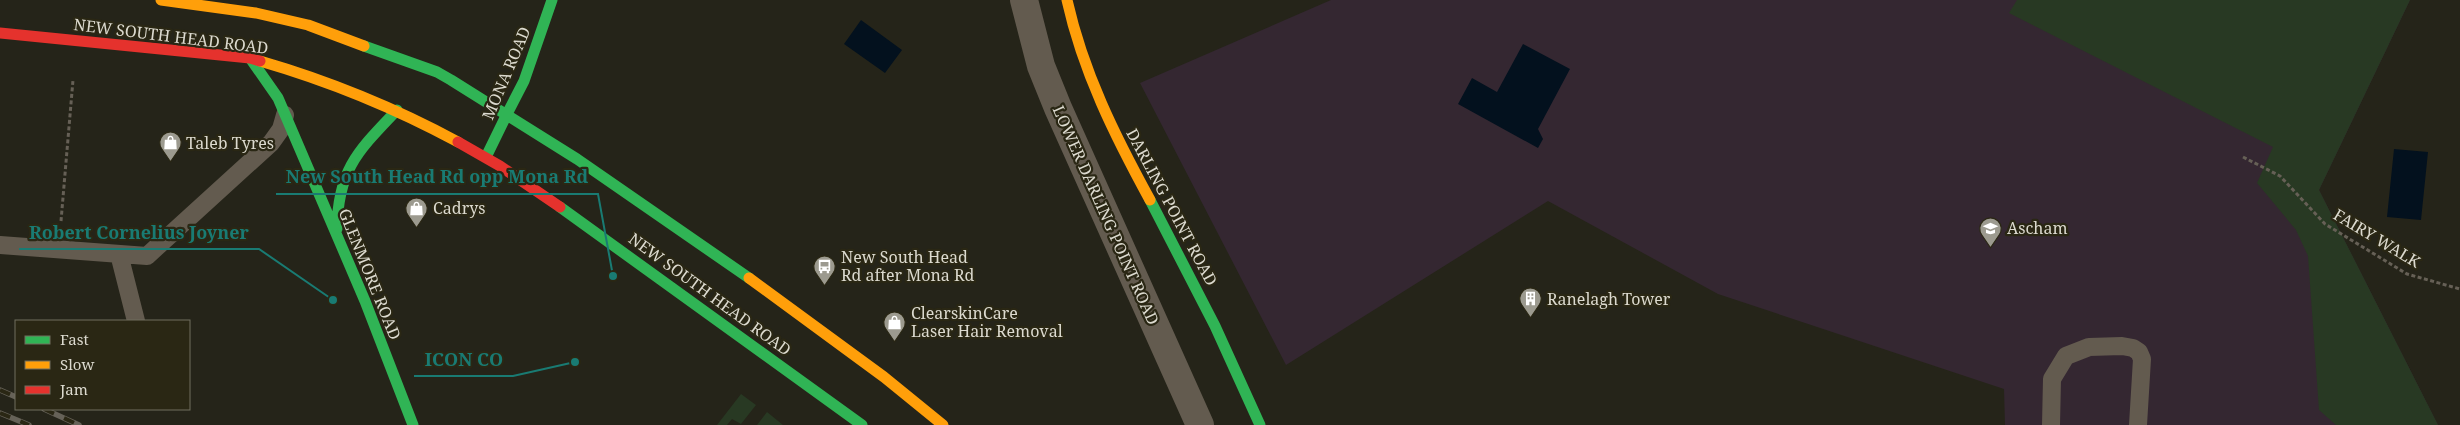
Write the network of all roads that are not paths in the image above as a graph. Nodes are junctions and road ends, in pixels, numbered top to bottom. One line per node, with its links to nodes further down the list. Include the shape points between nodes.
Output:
1 (161, 0): 8 (main road, NEW SOUTH HEAD ROAD, via 308,25 437,72)
2 (552, 0): 8 (main road, MONA ROAD, via 524,80)
3 (1024, 0): 18 (street, LOWER DARLING POINT ROAD, via 1041,66 1058,108)
4 (1067, 0): 19 (main road, DARLING POINT ROAD, via 1085,67 1104,112 1184,264)
5 (0, 34): 6 (main road, NEW SOUTH HEAD ROAD)
6 (250, 58): 7 (main road, NEW SOUTH HEAD ROAD, via 290,69); 9 (main road, GLENMORE ROAD, via 269,84)
7 (397, 110): 10 (main road, NEW SOUTH HEAD ROAD); 11 (main road, via 360,149 344,174 336,206)
8 (507, 114): 10 (main road, MONA ROAD); 17 (main road, NEW SOUTH HEAD ROAD, via 555,143 730,264 905,392)
9 (285, 115): 11 (main road, GLENMORE ROAD); 13 (lane, via 282,129 271,143 147,256)
10 (486, 157): 16 (main road, NEW SOUTH HEAD ROAD, via 698,303)
11 (338, 238): 15 (main road, GLENMORE ROAD)
12 (0, 245): 13 (lane)
13 (119, 254): 14 (lane)
14 (136, 320)
15 (413, 425)
16 (862, 425)
17 (943, 425)
18 (1200, 425)
19 (1260, 425)
20 (2051, 425): 21 (lane, via 2052,379 2066,356 2089,347 2122,346 2134,348 2142,359)
21 (2138, 425)

